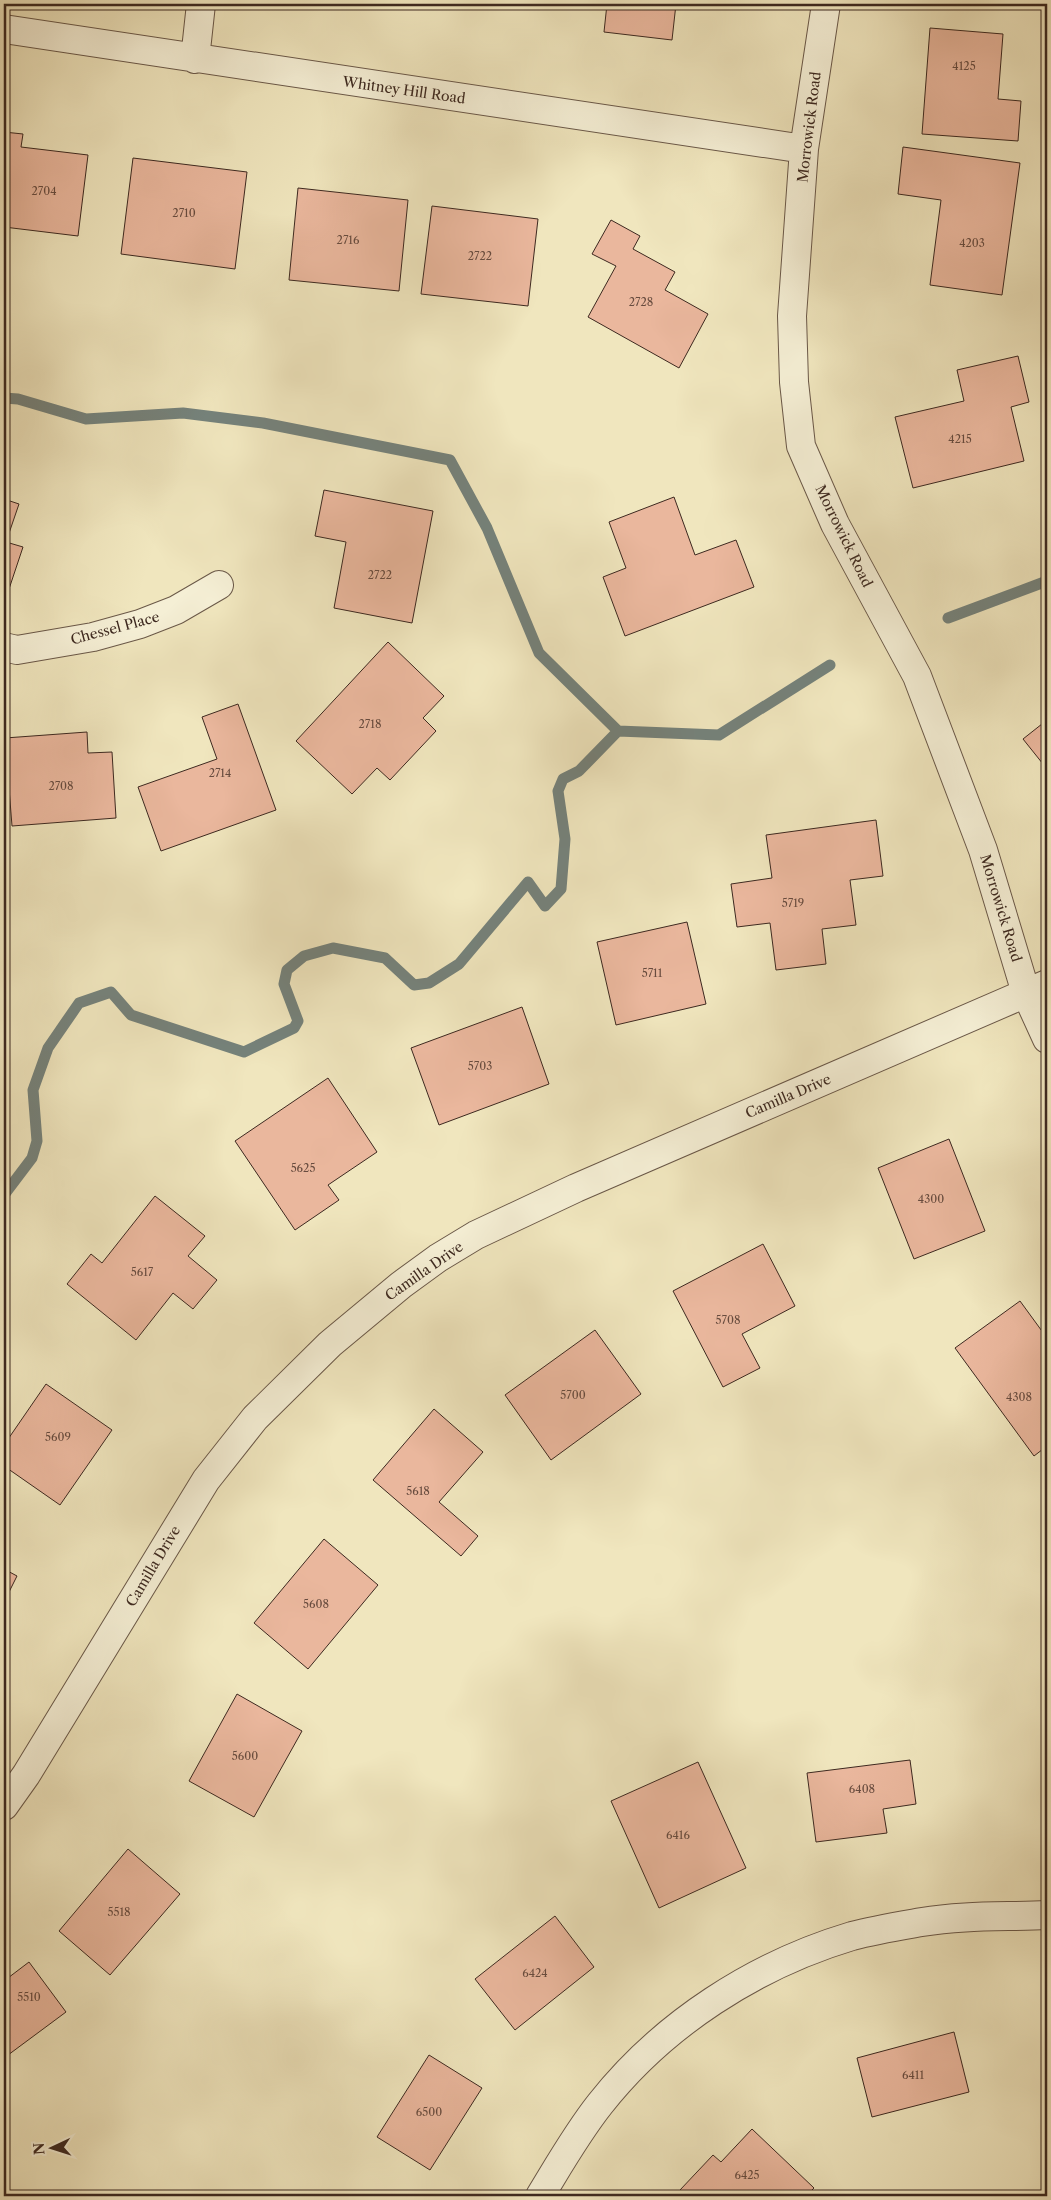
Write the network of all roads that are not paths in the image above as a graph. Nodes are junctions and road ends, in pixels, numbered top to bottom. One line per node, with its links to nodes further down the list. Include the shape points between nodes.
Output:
1 (201, 4): 4 (street)
2 (826, 4): 5 (street, Morrowick Road)
3 (4, 29): 4 (street, Whitney Hill Road)
4 (195, 59): 5 (street, Whitney Hill Road)
5 (804, 149): 8 (street, Morrowick Road, via 792,316 794,382 801,446 836,524 917,676)
6 (219, 585): 7 (street, Chessel Place, via 176,610 140,624 93,637 17,650)
7 (4, 648)
8 (1037, 989): 9 (street, Morrowick Road); 10 (street, Camilla Drive, via 576,1188 476,1235 401,1285 330,1344 256,1418 206,1480)
9 (1047, 1039)
10 (4, 1806)
11 (1047, 1916): 12 (street, via 924,1922 852,1936 783,1961 743,1982 652,2048 601,2102)
12 (540, 2196)

